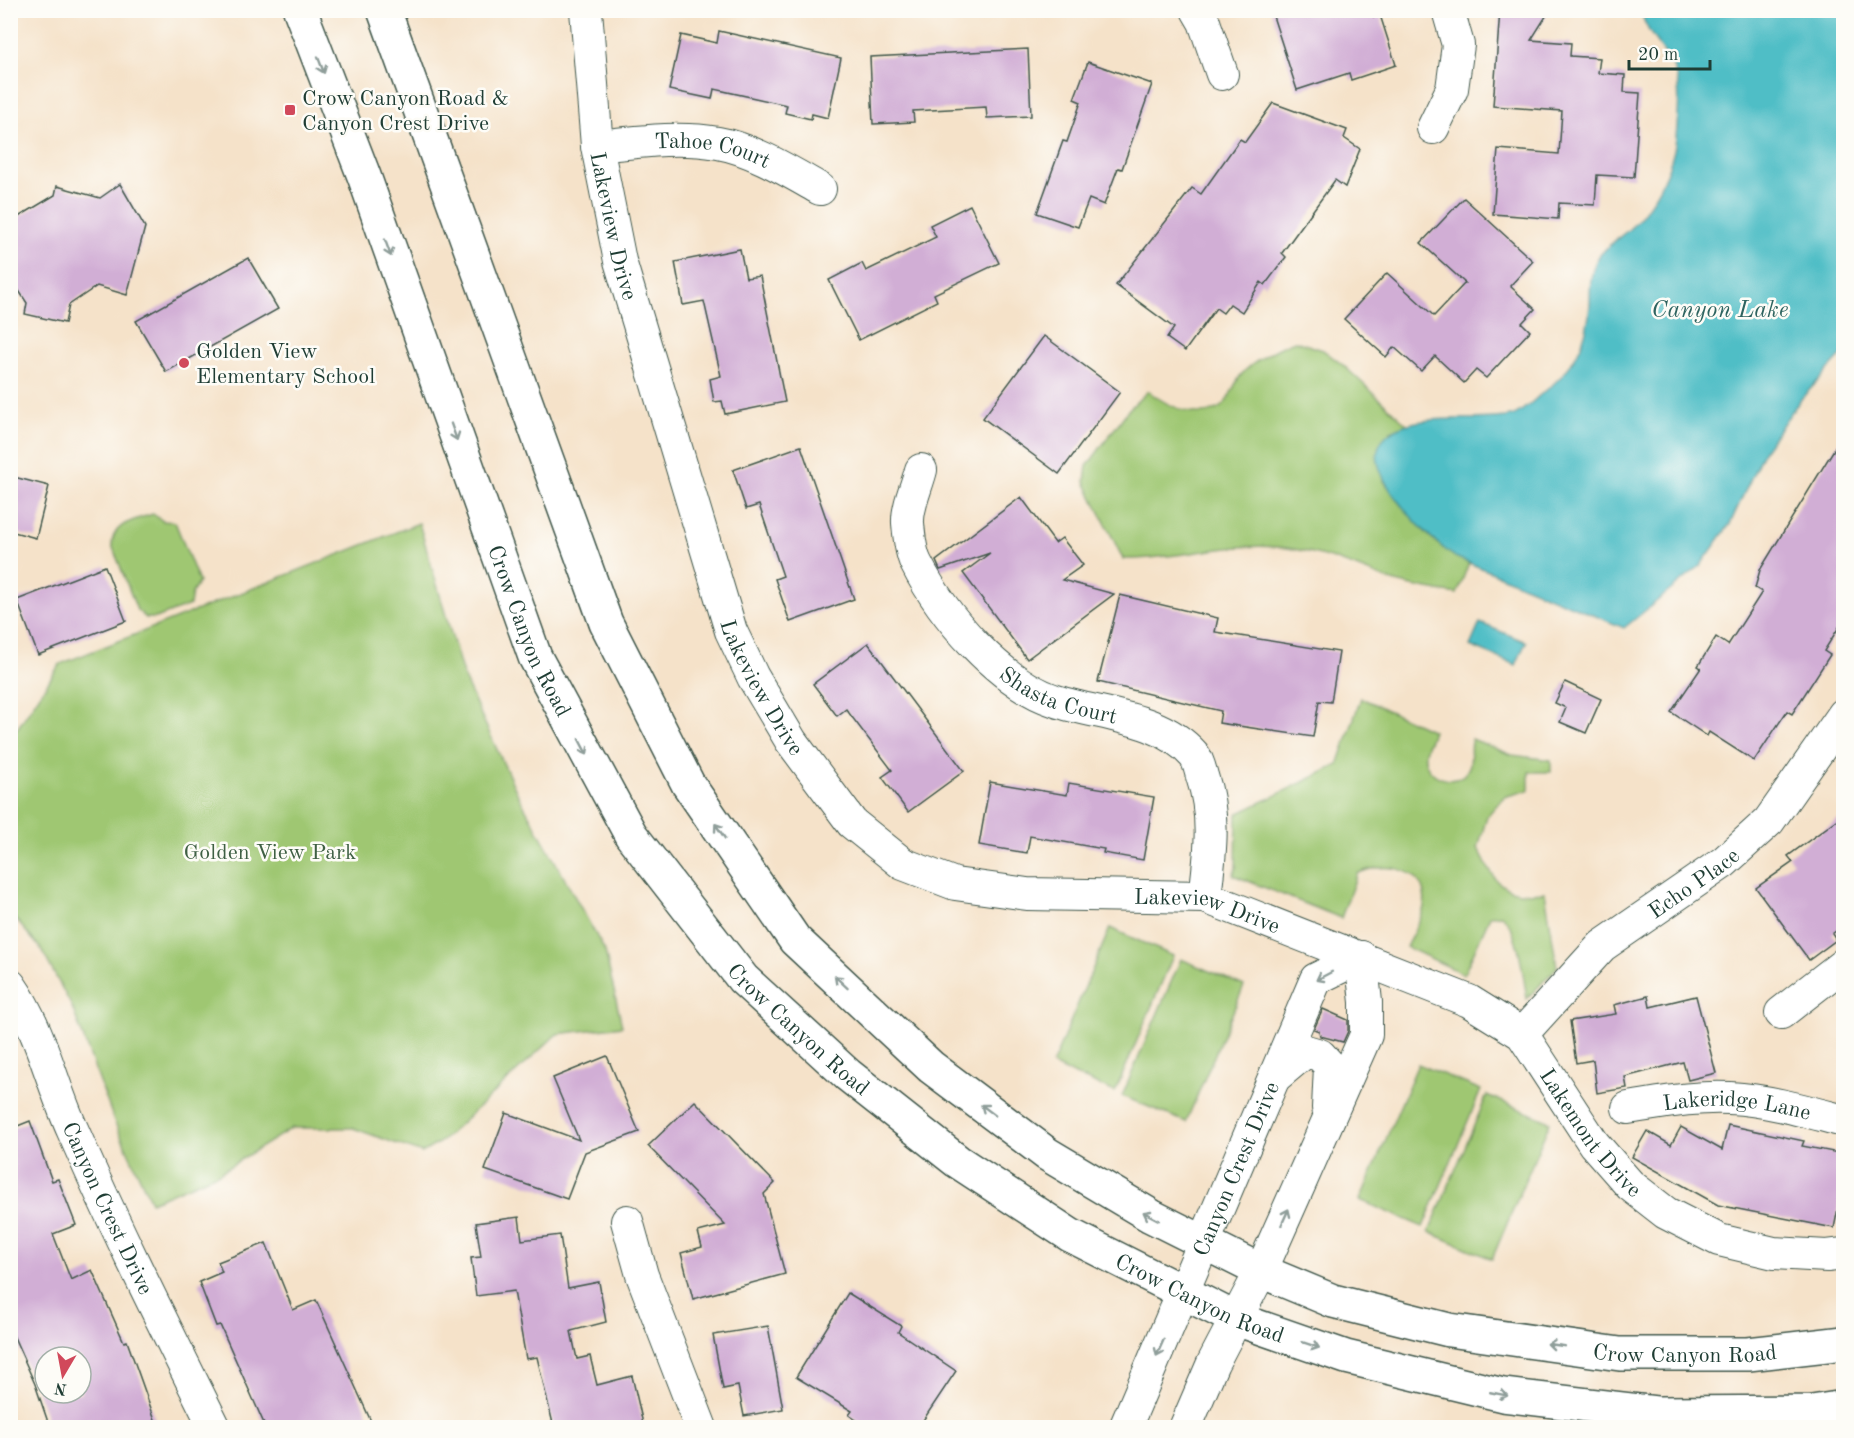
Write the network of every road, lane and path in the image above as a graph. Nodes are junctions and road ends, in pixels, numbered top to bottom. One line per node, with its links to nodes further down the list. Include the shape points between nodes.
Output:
1 (300, 10): 26 (main road, Crow Canyon Road, one-way to 26, via 535,657 631,835 743,979 848,1075 966,1167 1070,1235)
2 (384, 10): 23 (main road, Crow Canyon Road, one-way to 2, via 1150,1216 1047,1154 931,1067 795,940 688,784 606,623)
3 (586, 10): 8 (street, Lakeview Drive)
4 (1197, 10): 6 (street)
5 (1448, 10): 7 (street, via 1458,45 1452,89)
6 (1222, 74)
7 (1433, 128)
8 (597, 146): 9 (street, Tahoe Court, via 658,140 719,143 778,165); 12 (street, Lakeview Drive, via 620,261 731,632 791,741 852,823 903,864 955,884 1028,894)
9 (820, 189)
10 (921, 470): 12 (street, Shasta Court, via 908,521 915,561 941,603 972,640 1012,679 1054,700 1167,732 1196,756 1209,795 1212,830)
11 (1844, 714): 17 (street, Echo Place, via 1769,821 1724,862 1602,946)
12 (1205, 897): 13 (street, Lakeview Drive)
13 (1361, 957): 17 (street, Lakemont Drive, via 1469,1001); 18 (street, Canyon Crest Drive, one-way to 18, via 1316,979); 20 (street, via 1366,1035)
14 (1844, 964): 16 (street)
15 (10, 985): 30 (street, Canyon Crest Drive, via 26,1008 71,1128 115,1225)
16 (1782, 1013)
17 (1522, 1034): 24 (street, Lakemont Drive, via 1594,1144 1630,1185 1666,1213 1719,1240 1774,1253)
18 (1272, 1079): 20 (street, via 1306,1051 1320,1054 1330,1066); 23 (street, Canyon Crest Drive)
19 (1628, 1108): 21 (street, Lakeridge Lane, via 1729,1098 1775,1103)
20 (1328, 1121): 25 (street, one-way to 20)
21 (1844, 1121)
22 (627, 1221): 31 (street, via 642,1275)
23 (1204, 1241): 25 (main road, Crow Canyon Road); 26 (street, Canyon Crest Drive)
24 (1844, 1254)
25 (1261, 1271): 27 (street); 28 (main road, Crow Canyon Road, one-way to 25, via 1748,1354 1620,1354 1449,1330 1333,1301)
26 (1183, 1294): 27 (main road, Crow Canyon Road); 32 (street, Canyon Crest Drive, one-way to 32)
27 (1236, 1319): 29 (main road, Crow Canyon Road, one-way to 29, via 1346,1357 1503,1395 1656,1413 1812,1412); 33 (street)
28 (1844, 1343)
29 (1844, 1407)
30 (214, 1428)
31 (701, 1428)
32 (1125, 1428)
33 (1185, 1428)

